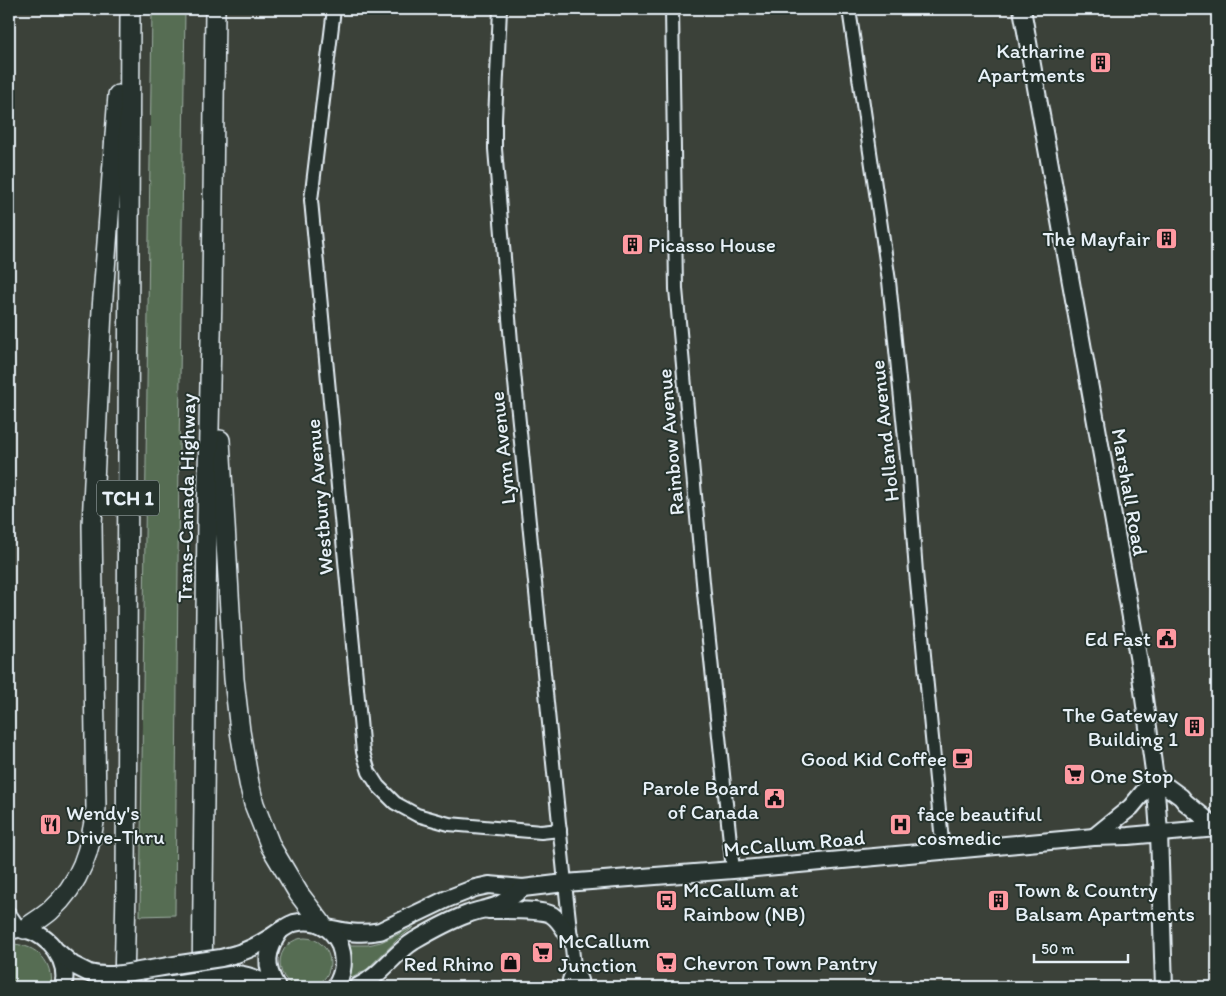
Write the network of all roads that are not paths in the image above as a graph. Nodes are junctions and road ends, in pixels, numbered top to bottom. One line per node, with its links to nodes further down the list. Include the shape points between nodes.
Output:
1 (124, 9): 22 (highway, via 102,310 92,525 96,808 89,847 74,883 49,912)
2 (130, 9): 28 (highway, TCH 1)
3 (215, 9): 9 (highway, Trans-Canada Highway)
4 (334, 9): 12 (street, Westbury Avenue, via 311,200 363,752 369,772 378,786 395,803 417,815 449,824 541,832)
5 (500, 9): 12 (street, Lynn Avenue, via 495,149)
6 (672, 9): 16 (street, Rainbow Avenue, via 676,288)
7 (849, 9): 15 (street, Holland Avenue, via 889,280)
8 (1022, 9): 10 (main road, Marshall Road, via 1139,662)
9 (212, 294): 21 (highway, via 232,656 244,762 254,804 271,847 299,894); 30 (highway, Trans-Canada Highway)
10 (1155, 778): 11 (main road); 13 (main road, Marshall Road); 14 (main road, via 1131,807)
11 (1217, 828): 13 (main road, McCallum Road)
12 (560, 830): 17 (street, Lynn Avenue)
13 (1159, 833): 14 (main road, McCallum Road); 37 (main road, Marshall Road)
14 (1094, 837): 15 (main road, McCallum Road)
15 (943, 852): 16 (main road, McCallum Road)
16 (733, 870): 17 (main road, McCallum Road)
17 (565, 883): 18 (main road, McCallum Road); 24 (street, Lynn Avenue)
18 (524, 888): 19 (main road, McCallum Road, via 498,905); 21 (main road, McCallum Road, via 489,885 475,888 367,934)
19 (483, 910): 24 (main road, via 550,913 561,923); 34 (main road, McCallum Road, via 433,930)
20 (9, 913): 22 (street)
21 (324, 926): 23 (main road, McCallum Road, via 304,921); 33 (main road, via 334,935 343,957)
22 (18, 929): 25 (main road, via 36,934)
23 (282, 930): 25 (main road, bridge, via 252,948 221,958 109,975 89,973); 32 (main road, via 270,949 268,962 270,975)
24 (571, 940): 26 (street, Lynn Avenue)
25 (57, 951): 27 (main road, via 64,969)
26 (574, 966): 35 (street); 36 (street)
27 (63, 987)
28 (124, 987)
29 (151, 987): 31 (main road, bridge, via 236,974 252,977)
30 (202, 987)
31 (270, 987)
32 (277, 987)
33 (336, 987)
34 (357, 987)
35 (570, 987)
36 (582, 987)
37 (1164, 987)

